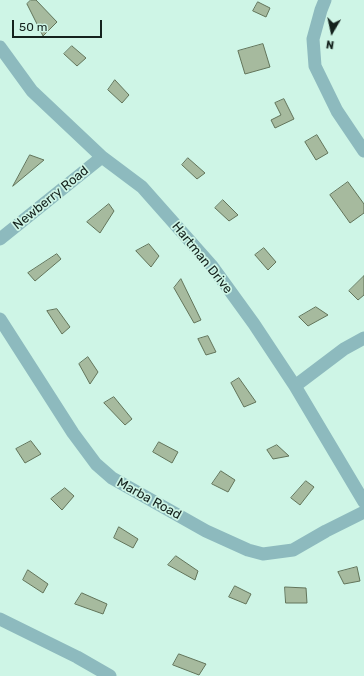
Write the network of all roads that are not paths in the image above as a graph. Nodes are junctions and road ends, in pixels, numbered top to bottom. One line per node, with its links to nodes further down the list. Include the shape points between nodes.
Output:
1 (325, 0): 3 (street, via 313,39 315,66 337,111)
2 (0, 47): 4 (street, Hartman Drive, via 32,91)
3 (364, 151)
4 (102, 157): 5 (street, Newberry Road); 8 (street, Hartman Drive, via 142,187 212,266)
5 (0, 239)
6 (0, 319): 10 (street, Marba Road, via 73,433 96,464 112,478 206,531 263,554 293,550)
7 (364, 338): 8 (street, via 344,349)
8 (295, 386): 9 (street, Hartman Drive)
9 (364, 502)
10 (364, 512)
11 (0, 619): 12 (street)
12 (110, 676)

